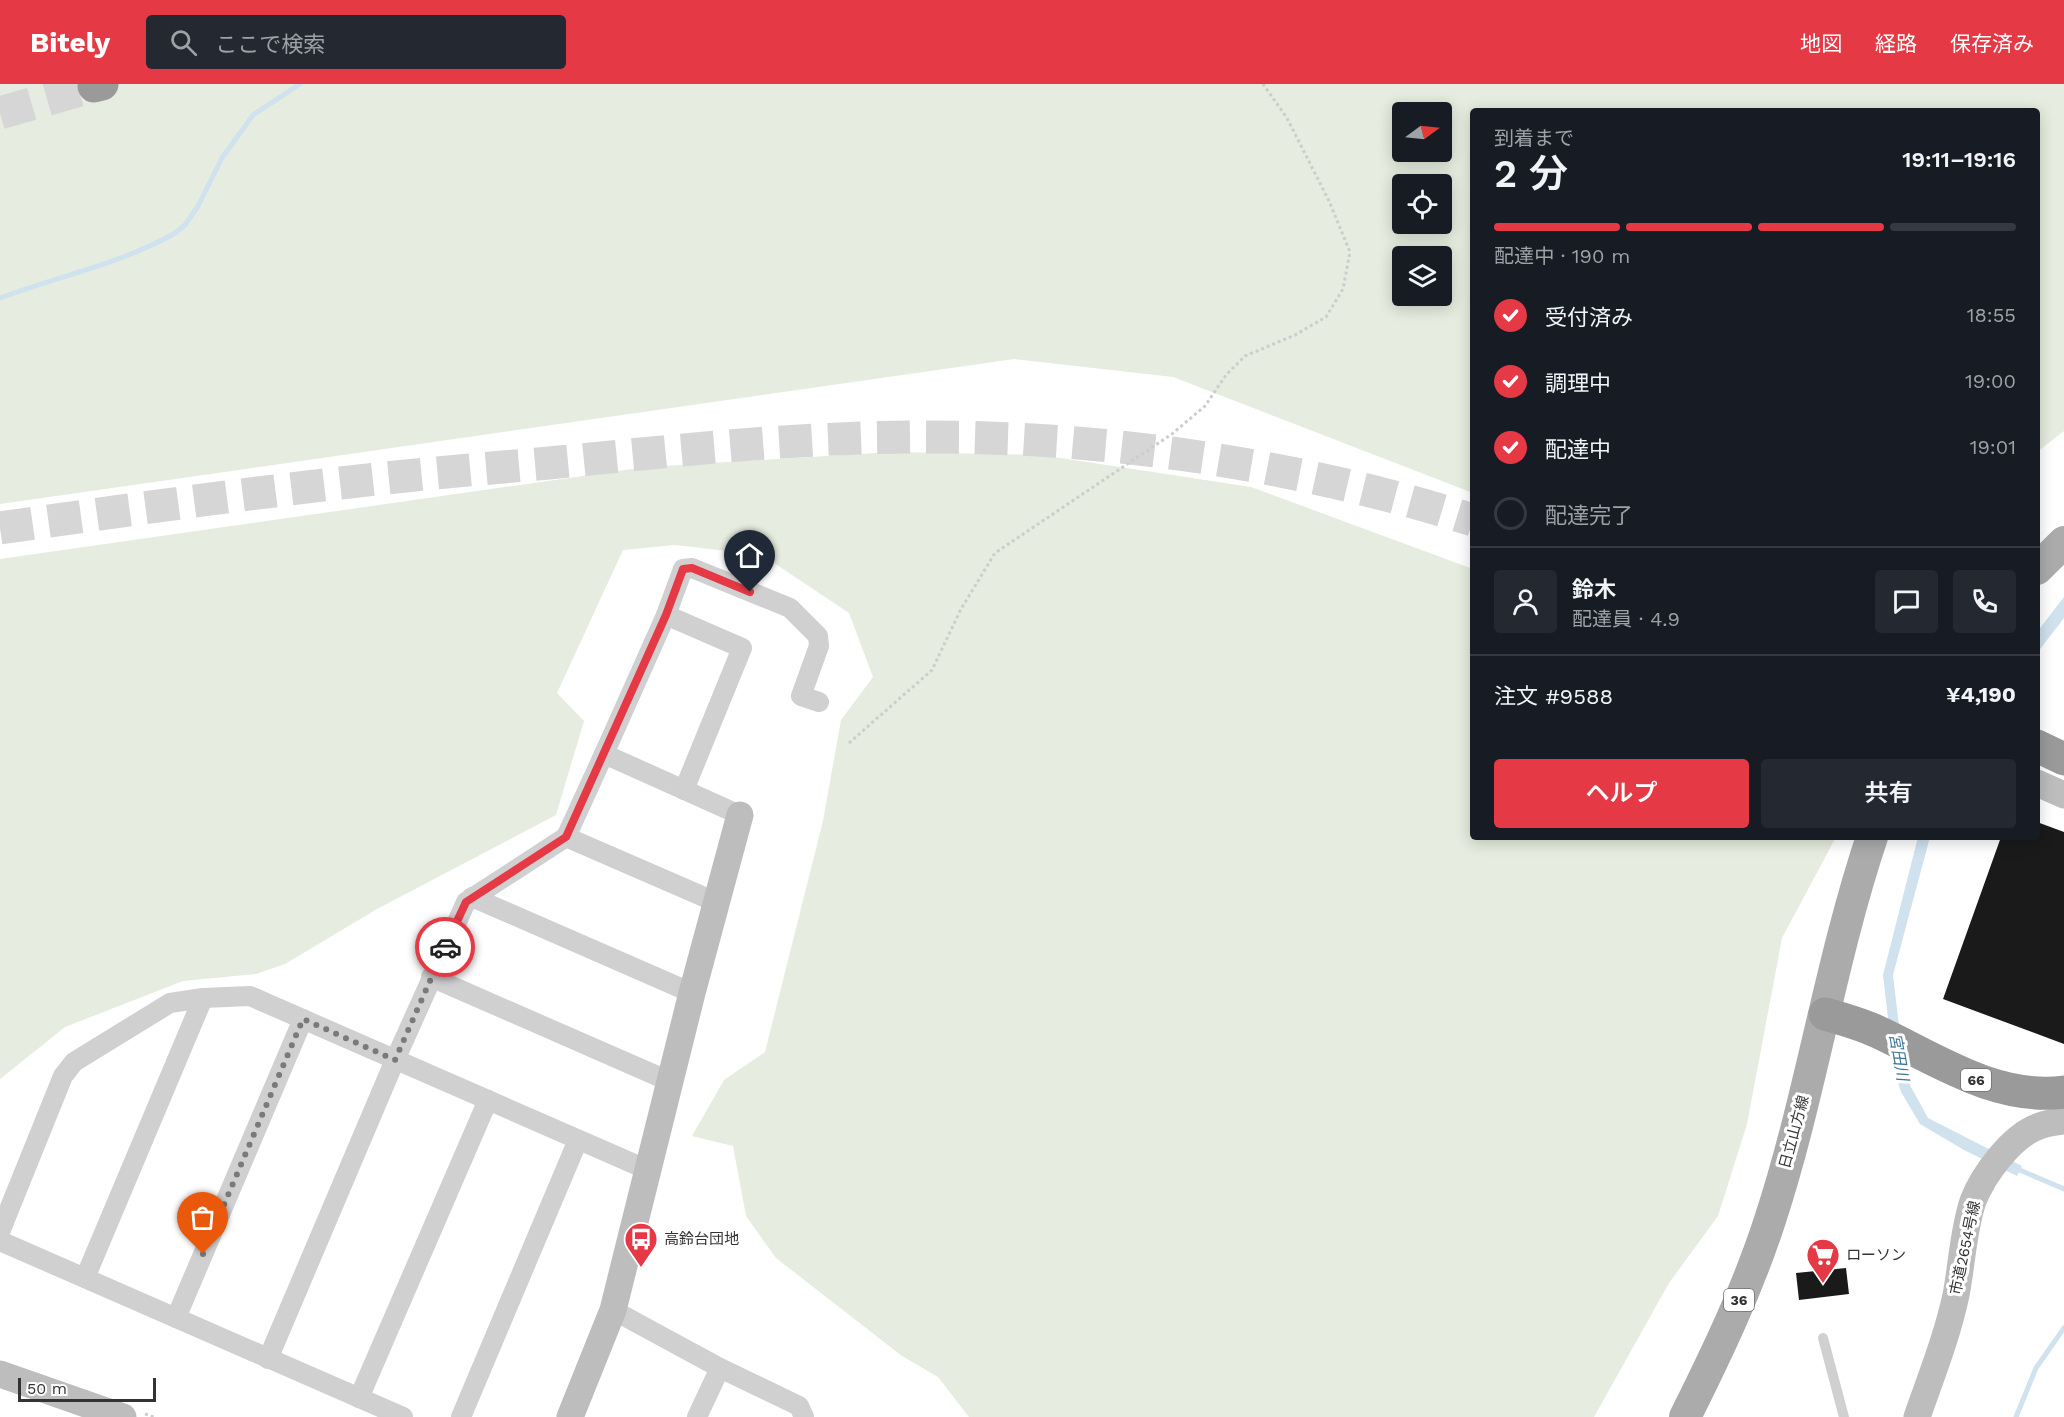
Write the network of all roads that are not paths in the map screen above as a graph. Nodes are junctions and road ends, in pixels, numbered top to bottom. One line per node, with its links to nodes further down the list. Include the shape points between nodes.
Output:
1 (2064, 542): 2 (main road)
2 (2040, 566)
3 (666, 615): 4 (street, via 683,569 692,568 790,608 818,636 819,646 801,696); 6 (street); 8 (street, via 742,648)
4 (819, 702)
5 (2040, 751): 7 (highway)
6 (604, 754): 8 (street); 10 (street)
7 (2057, 778)
8 (684, 789): 9 (street)
9 (740, 815): 13 (street)
10 (566, 837): 12 (street); 13 (street)
11 (1871, 840): 17 (main road, 日立山方線 / 36)
12 (472, 897): 14 (street, via 466,902); 15 (street)
13 (718, 903): 15 (street)
14 (431, 978): 19 (street); 20 (street)
15 (692, 993): 20 (street)
16 (203, 998): 18 (street, via 250,996); 26 (street, via 170,1003 74,1062 63,1076); 28 (street)
17 (1825, 1014): 21 (highway, 66, via 1861,1025 1977,1080 2020,1091); 42 (main road, 日立山方線 / 36, via 1770,1220 1714,1360)
18 (303, 1019): 19 (street); 30 (street)
19 (395, 1060): 22 (street); 32 (street)
20 (671, 1082): 25 (street)
21 (2064, 1092)
22 (488, 1100): 24 (street); 35 (street)
23 (2064, 1121): 44 (street, 市道2654号線, via 2037,1127 2015,1142 1989,1171 1974,1201 1956,1295)
24 (578, 1140): 25 (street); 38 (street)
25 (648, 1170): 29 (street)
26 (0, 1232)
27 (0, 1241): 28 (street)
28 (85, 1278): 30 (street)
29 (613, 1310): 33 (street); 39 (street)
30 (176, 1318): 32 (street)
31 (1823, 1338): 43 (lane)
32 (268, 1359): 35 (street)
33 (720, 1368): 40 (street); 41 (street, via 799,1406)
34 (0, 1374): 36 (street)
35 (359, 1398): 37 (street)
36 (123, 1417)
37 (403, 1417)
38 (461, 1417)
39 (570, 1417)
40 (697, 1417)
41 (804, 1417)
42 (1685, 1417)
43 (1844, 1417)
44 (1917, 1417)

